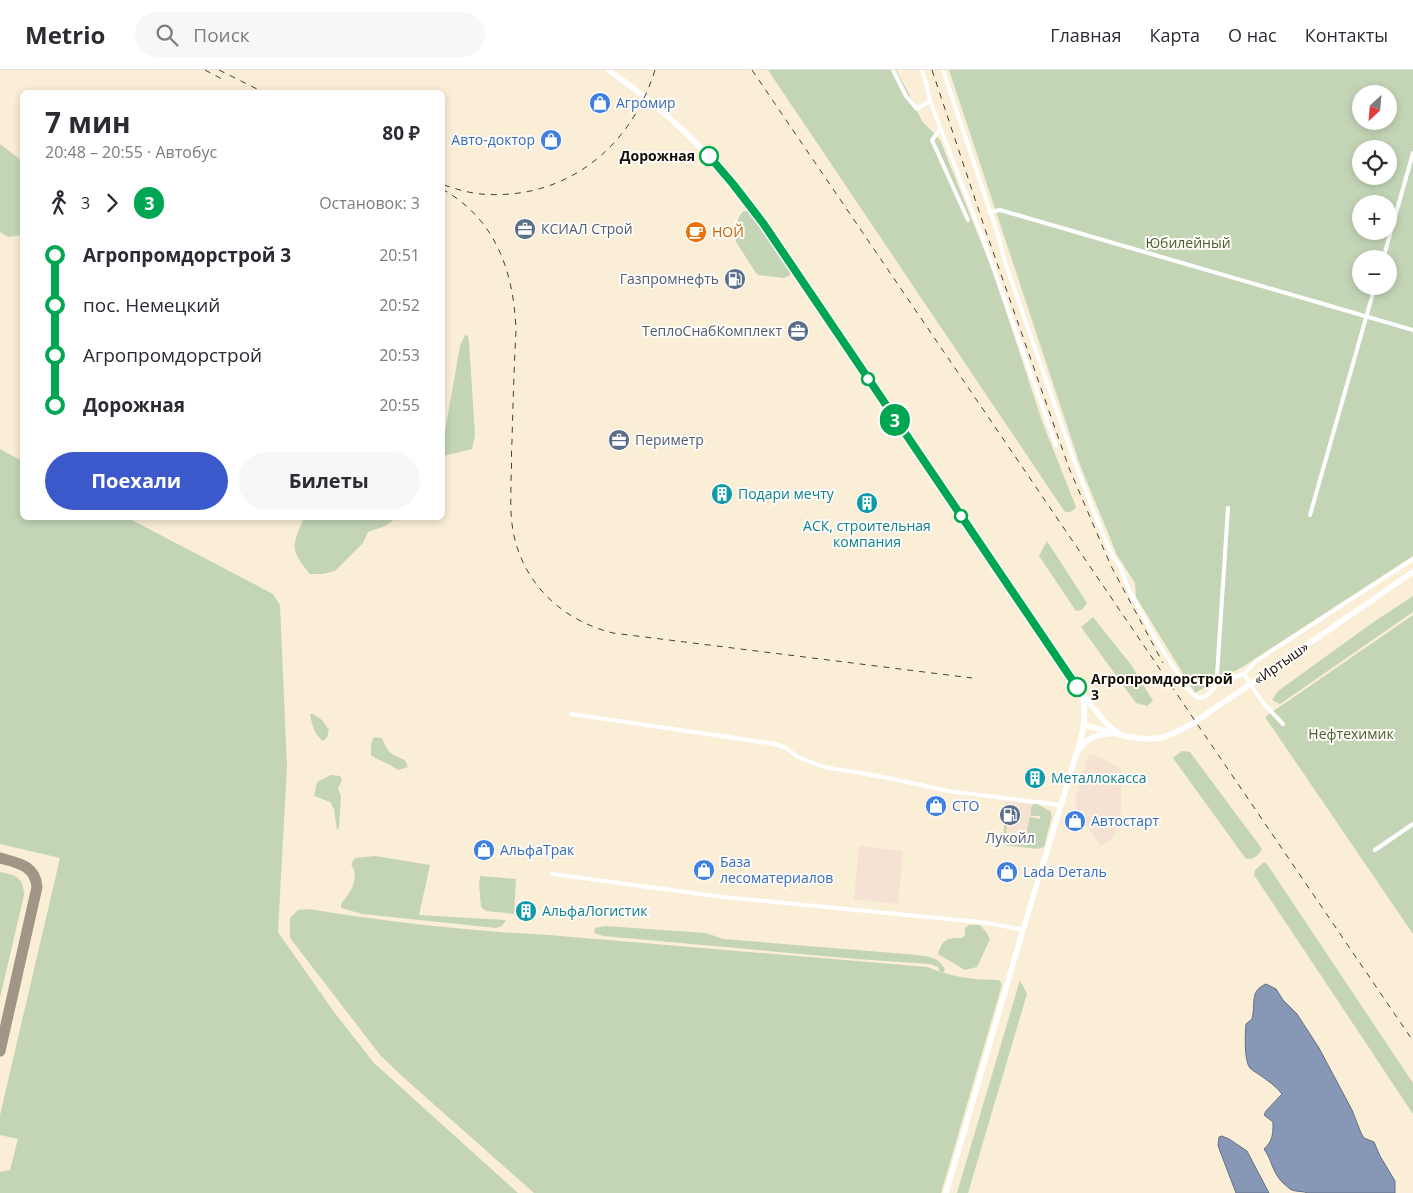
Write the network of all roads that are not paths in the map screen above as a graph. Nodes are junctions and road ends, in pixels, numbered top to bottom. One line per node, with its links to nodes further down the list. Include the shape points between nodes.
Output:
1 (608, 70): 22 (main road, via 691,137 752,208)
2 (893, 70): 5 (street, via 906,96 917,109)
3 (922, 70): 5 (street)
4 (943, 70): 8 (street)
5 (930, 101): 6 (street)
6 (941, 128): 9 (street, via 932,140); 14 (street)
7 (1413, 152): 10 (street)
8 (989, 212): 12 (street, via 1000,210); 20 (street, via 1076,466 1128,588 1174,669 1194,695 1199,698 1206,696)
9 (968, 220)
10 (1386, 250)
11 (1372, 295): 12 (street)
12 (1366, 317): 13 (street); 16 (street)
13 (1413, 330)
14 (1056, 445)
15 (1228, 508): 20 (street, via 1217,675)
16 (1310, 515)
17 (1413, 559): 19 (street, via 1256,661)
18 (1413, 572): 21 (main road, «Иртыш»)
19 (1244, 674): 20 (street); 21 (street)
20 (1220, 682)
21 (1251, 684): 25 (street); 26 (main road, «Иртыш», via 1175,733 1147,739)
22 (1083, 696): 24 (main road, via 1086,708); 26 (main road, via 1106,723)
23 (571, 714): 28 (street, via 775,744 824,767 948,791)
24 (1084, 724): 26 (main road, «Иртыш»); 27 (main road)
25 (1283, 724)
26 (1122, 735): 27 (main road, via 1098,735 1084,743)
27 (1076, 753): 28 (main road)
28 (1060, 805): 32 (main road)
29 (1413, 824): 30 (street)
30 (1375, 850)
31 (552, 874): 32 (street, via 723,897 989,923)
32 (1023, 930): 33 (main road)
33 (946, 1193)

